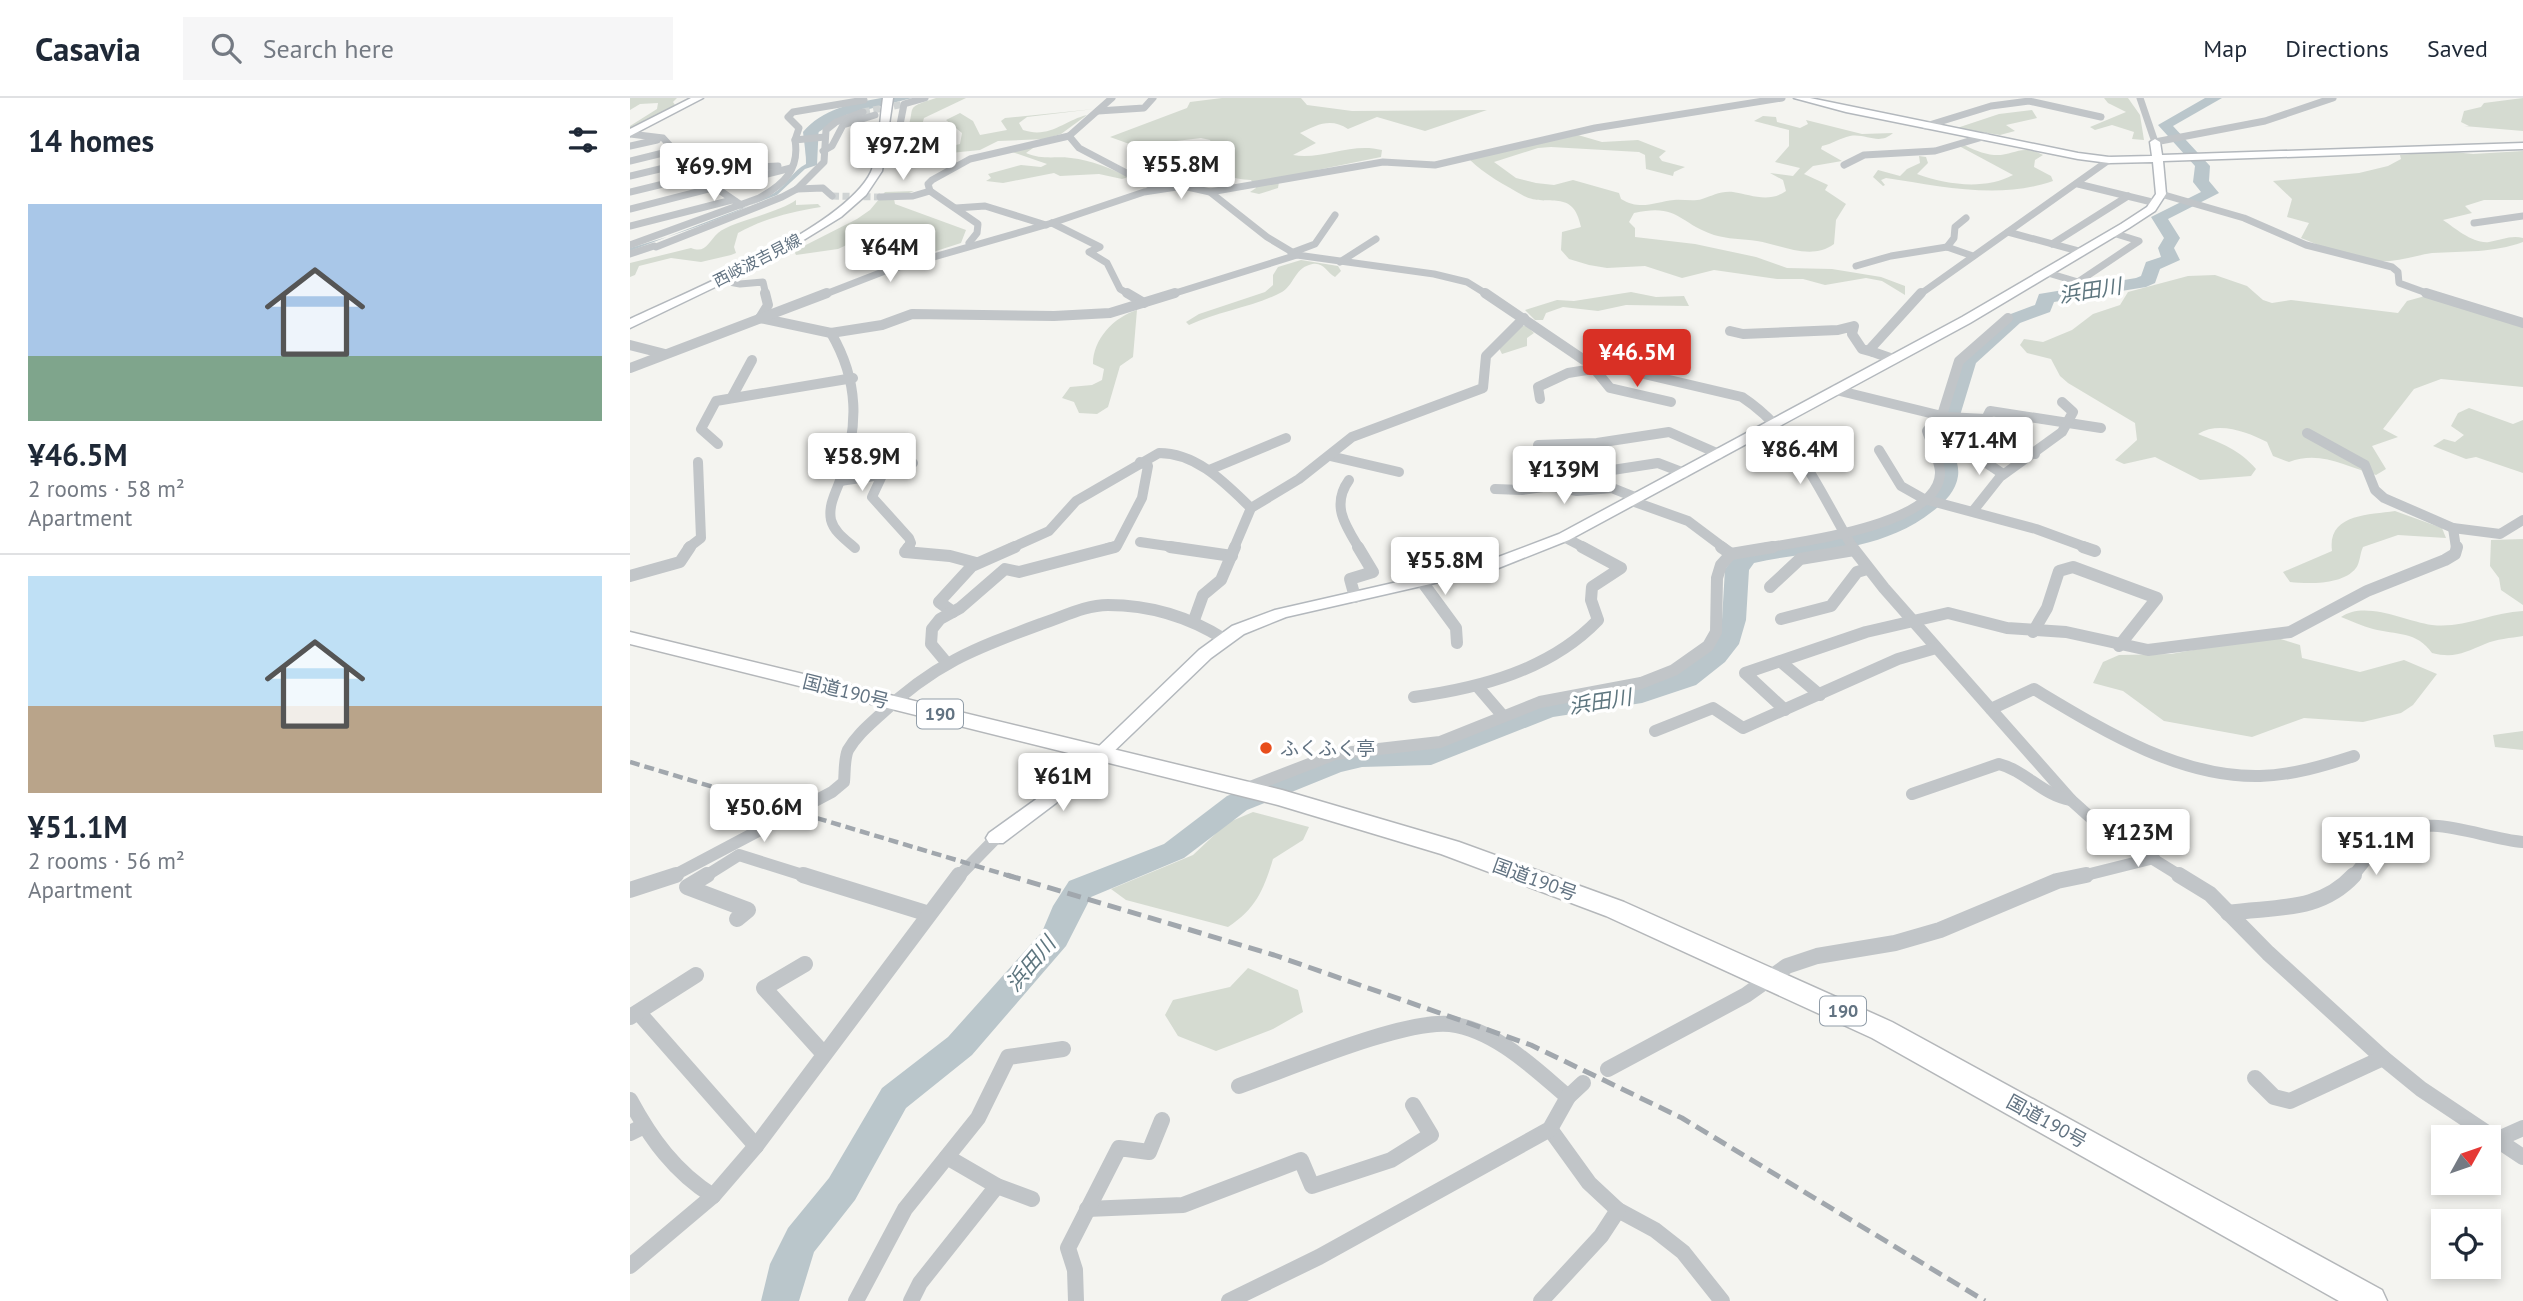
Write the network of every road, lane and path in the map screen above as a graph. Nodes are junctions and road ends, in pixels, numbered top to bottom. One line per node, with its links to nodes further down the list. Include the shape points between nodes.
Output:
1 (698, 98): 17 (street)
2 (925, 98): 21 (street, via 904,104 898,135)
3 (1112, 98): 14 (street)
4 (1132, 98): 13 (street)
5 (1153, 98): 13 (street, via 1144,108)
6 (1782, 98): 44 (street, via 1595,128 1435,165 1382,162)
7 (1800, 98): 16 (street)
8 (2140, 98): 24 (street)
9 (2333, 98): 24 (street, via 2265,121)
10 (2029, 99): 15 (street); 16 (street)
11 (864, 100): 23 (street, via 807,107 789,114 799,128)
12 (878, 105): 20 (street, via 831,125); 21 (street, 西岐波吉見線); 28 (street, via 843,125 832,146); 79 (street, 西岐波吉見線, via 863,177 833,212)
13 (1119, 109): 14 (street)
14 (1097, 111): 18 (street)
15 (2101, 117)
16 (1926, 126): 19 (street)
17 (630, 134): 22 (street)
18 (1069, 136): 41 (street, via 1079,148); 42 (street, via 970,159 932,180)
19 (1986, 136): 29 (street, via 2050,153); 33 (street, via 1931,152 1865,153)
20 (823, 137): 23 (street); 28 (street)
21 (883, 138): 77 (street, 西岐波吉見線, via 873,182 857,201 823,226)
22 (664, 139): 25 (street); 27 (street)
23 (796, 140): 34 (street, via 797,160)
24 (2155, 142): 30 (street)
25 (630, 146)
26 (2523, 146): 30 (street)
27 (675, 150): 31 (street); 32 (street)
28 (824, 151): 40 (street, via 821,167)
29 (2109, 160): 30 (street); 37 (street)
30 (2158, 160): 48 (street)
31 (630, 161)
32 (685, 163): 35 (street); 36 (street)
33 (1844, 165)
34 (792, 167): 35 (street, via 729,168); 39 (street); 51 (street, via 775,188)
35 (697, 175): 39 (street); 43 (street)
36 (630, 176)
37 (2086, 178): 38 (street); 48 (street)
38 (2078, 184): 46 (street); 60 (street)
39 (715, 188): 49 (street); 53 (street)
40 (797, 189): 45 (street, via 823,188); 65 (street, via 735,217)
41 (1157, 189): 44 (street, via 1183,186); 58 (street)
42 (930, 191): 47 (street); 52 (street)
43 (630, 192)
44 (1210, 192): 71 (street)
45 (832, 196)
46 (2128, 196): 48 (street); 66 (street)
47 (880, 197)
48 (2159, 197): 50 (street); 61 (street, via 2143,216)
49 (732, 200): 51 (street); 59 (street)
50 (2192, 204): 83 (street, via 2244,218 2306,245 2392,267 2399,283 2407,287)
51 (741, 205): 65 (street)
52 (956, 208): 58 (street, via 985,206); 64 (street, via 978,224)
53 (630, 209)
54 (1335, 215): 71 (street, via 1315,244)
55 (2523, 216): 57 (street)
56 (1966, 218): 68 (street, via 1955,227)
57 (2474, 223)
58 (1049, 224): 62 (street); 78 (street, via 1100,247 1089,252 1107,263 1120,289)
59 (630, 227): 65 (street)
60 (2008, 232): 66 (street); 72 (street)
61 (2113, 233): 69 (street); 76 (street, via 2139,241 2078,282)
62 (1014, 234): 64 (street); 73 (street)
63 (1376, 239): 74 (street)
64 (969, 243): 73 (street)
65 (651, 244): 67 (street); 70 (street)
66 (2052, 244): 69 (street)
67 (630, 245)
68 (1947, 247): 72 (street); 75 (street)
69 (2082, 252): 76 (street)
70 (630, 254)
71 (1294, 254): 74 (street); 78 (street)
72 (1973, 257): 88 (street, via 1916,298)
73 (916, 262): 80 (street)
74 (1340, 262): 81 (street, via 1453,277 1481,289)
75 (1856, 265)
76 (2048, 273): 90 (street)
77 (718, 279): 80 (street, via 740,284 763,282 768,305); 84 (street, 西岐波吉見線)
78 (1144, 303): 86 (street, via 1110,313 1074,316 912,314 882,325)
79 (630, 316)
80 (760, 318): 86 (street); 89 (street)
81 (1524, 318): 92 (street); 114 (street, via 1486,356 1483,388 1363,432)
82 (2008, 318): 100 (street, via 1959,361)
83 (2523, 323)
84 (630, 324)
85 (1730, 331): 88 (street, via 1838,330 1851,325 1862,349)
86 (831, 333): 94 (street, via 847,357)
87 (630, 345): 89 (street)
88 (1872, 352): 90 (street)
89 (666, 354): 93 (street)
90 (1894, 359): 95 (street)
91 (752, 360): 96 (street)
92 (1590, 365): 97 (street, via 1538,387); 98 (street, via 1610,388); 103 (street, via 1742,397 1762,407)
93 (630, 368)
94 (853, 378): 96 (street); 124 (street, via 856,422)
95 (1836, 390): 100 (street); 103 (street)
96 (732, 397): 107 (street, via 716,401 701,429)
97 (1540, 399)
98 (1671, 402)
99 (2062, 402): 102 (street, via 2073,412)
100 (1947, 417): 101 (street); 127 (street, via 1927,430 1940,479)
101 (1986, 419): 102 (street, via 1990,411); 113 (street)
102 (2069, 422): 106 (street, via 2102,426); 113 (street)
103 (1777, 423): 111 (street); 134 (street)
104 (2307, 433): 131 (street, via 2365,466 2375,490 2384,498)
105 (1286, 438): 118 (street)
106 (2094, 440)
107 (718, 444)
108 (1538, 445): 109 (street)
109 (1563, 445): 111 (street, via 1669,432); 120 (street, via 1577,471 1658,463)
110 (1879, 450): 127 (street, via 1901,486)
111 (1719, 454): 120 (street)
112 (1973, 454): 121 (street)
113 (2035, 454): 121 (street)
114 (1330, 456): 119 (street); 128 (street)
115 (698, 462): 141 (street, via 701,538 680,562)
116 (1140, 462): 118 (street, via 1169,453); 139 (street, via 1076,500 1049,531); 145 (street, via 1148,466 1148,481 1118,546 1019,572 1005,569)
117 (913, 463): 122 (street, via 887,465)
118 (1209, 470): 128 (street)
119 (1399, 472)
120 (1684, 473): 126 (street)
121 (2003, 474): 129 (street)
122 (881, 475): 124 (street); 139 (street, via 872,497 909,538 906,554 950,556)
123 (1349, 480): 144 (street, via 1342,490 1340,517 1373,572 1350,579)
124 (840, 481): 135 (street, via 830,507 831,523)
125 (1495, 489): 126 (street, via 1612,488)
126 (1634, 499): 132 (street); 137 (street, via 1659,513 1688,521)
127 (1929, 501): 129 (street); 134 (street)
128 (1251, 508): 138 (street)
129 (1973, 511): 136 (street)
130 (2523, 520): 131 (street, via 2494,534)
131 (2452, 528): 153 (street, via 2455,554 2444,562 2417,569 2348,601 2304,628 2180,648)
132 (1564, 537): 142 (street, via 1490,566); 157 (street, via 1621,568 1589,590 1598,620 1584,635)
133 (1140, 542): 138 (street)
134 (1849, 542): 137 (street); 140 (street); 143 (street, via 1824,558 1800,559)
135 (855, 548)
136 (2095, 551)
137 (1731, 554): 163 (street, via 1716,579 1721,625 1714,640 1695,658 1655,680 1553,699)
138 (1232, 556): 147 (street, via 1221,580 1203,595)
139 (976, 564): 145 (street, via 939,602)
140 (1867, 569): 146 (street, via 1857,572 1831,606); 148 (street)
141 (630, 576)
142 (1423, 583): 144 (street); 152 (street, via 1456,628)
143 (1770, 587)
144 (1354, 597): 151 (street, via 1281,613)
145 (953, 612): 155 (street, via 940,620 930,637)
146 (1781, 619)
147 (1194, 620): 151 (street); 155 (street, via 1126,605 1089,607)
148 (1912, 621): 149 (street, via 1948,613); 154 (street); 156 (street)
149 (2033, 632): 153 (street, via 2078,634); 153 (street, via 2034,622 2047,608 2059,570 2073,567 2157,598)
150 (630, 638): 160 (highway, 国道190号 / 190)
151 (1224, 639): 165 (street)
152 (1457, 643)
153 (2119, 646)
154 (1936, 648): 158 (street, via 1898,659); 161 (street)
155 (946, 662): 160 (street)
156 (1780, 662): 158 (street); 162 (street, via 1745,673)
157 (1478, 687): 159 (street); 163 (street)
158 (1819, 695): 162 (street)
159 (1414, 697)
160 (893, 703): 165 (highway, 国道190号 / 190); 173 (street, via 849,746 844,782 832,792 685,871)
161 (1991, 709): 166 (street, via 2034,689 2137,747 2183,762 2255,775 2291,774); 169 (street)
162 (1785, 710): 164 (street, via 1743,728 1713,708)
163 (1503, 716): 167 (street, via 1422,746 1366,748 1324,757)
164 (1655, 731)
165 (1102, 753): 167 (highway, 国道190号 / 190); 170 (street)
166 (2354, 756)
167 (1248, 790): 179 (highway, 国道190号 / 190, via 1450,848 1615,909)
168 (1912, 794): 169 (street, via 2001,763 2055,800)
169 (2071, 800): 172 (street, via 2101,827)
170 (996, 838): 175 (street)
171 (2523, 842): 174 (street, via 2457,828 2424,827 2396,833 2325,899)
172 (2154, 858): 174 (street, via 2210,894); 179 (street, via 2057,881 1940,930 1817,956 1787,965)
173 (630, 890)
174 (2228, 912): 183 (street)
175 (929, 914): 176 (street, via 739,855 687,887 748,910); 182 (street)
176 (737, 919)
177 (805, 964): 182 (street, via 764,988)
178 (696, 975): 180 (street)
179 (1768, 977): 184 (street, via 1746,995); 213 (highway, 国道190号 / 190, via 1893,1036)
180 (634, 1015): 198 (street)
181 (1063, 1049): 199 (street, via 1008,1057 978,1118)
182 (823, 1053): 198 (street)
183 (2383, 1058): 185 (street, via 2290,1101 2274,1097); 192 (street)
184 (1608, 1069)
185 (2255, 1078)
186 (1583, 1083): 188 (street)
187 (1239, 1086): 188 (street, via 1411,1028 1448,1023 1495,1041 1527,1061)
188 (1568, 1097): 195 (street)
189 (630, 1100): 194 (street)
190 (1413, 1104): 204 (street, via 1431,1135 1391,1160 1312,1186 1301,1160 1183,1205)
191 (1162, 1120): 204 (street, via 1149,1152 1119,1148)
192 (2474, 1125)
193 (2523, 1128): 196 (street)
194 (637, 1129): 202 (street, via 690,1184)
195 (1550, 1129): 205 (street, via 1589,1183); 210 (street, via 1319,1257)
196 (2501, 1138)
197 (2501, 1143): 200 (street)
198 (756, 1146): 202 (street)
199 (947, 1157): 201 (street); 207 (street, via 905,1209)
200 (2523, 1157)
201 (997, 1186): 203 (street); 208 (street, via 920,1283)
202 (713, 1196): 206 (street)
203 (1032, 1199)
204 (1087, 1209): 209 (street, via 1068,1248 1075,1270)
205 (1618, 1210): 211 (street, via 1605,1234); 212 (street, via 1656,1230 1683,1252)
206 (630, 1266)
207 (856, 1301)
208 (911, 1301)
209 (1076, 1301)
210 (1229, 1301)
211 (1541, 1301)
212 (1723, 1301)
213 (2370, 1301)

